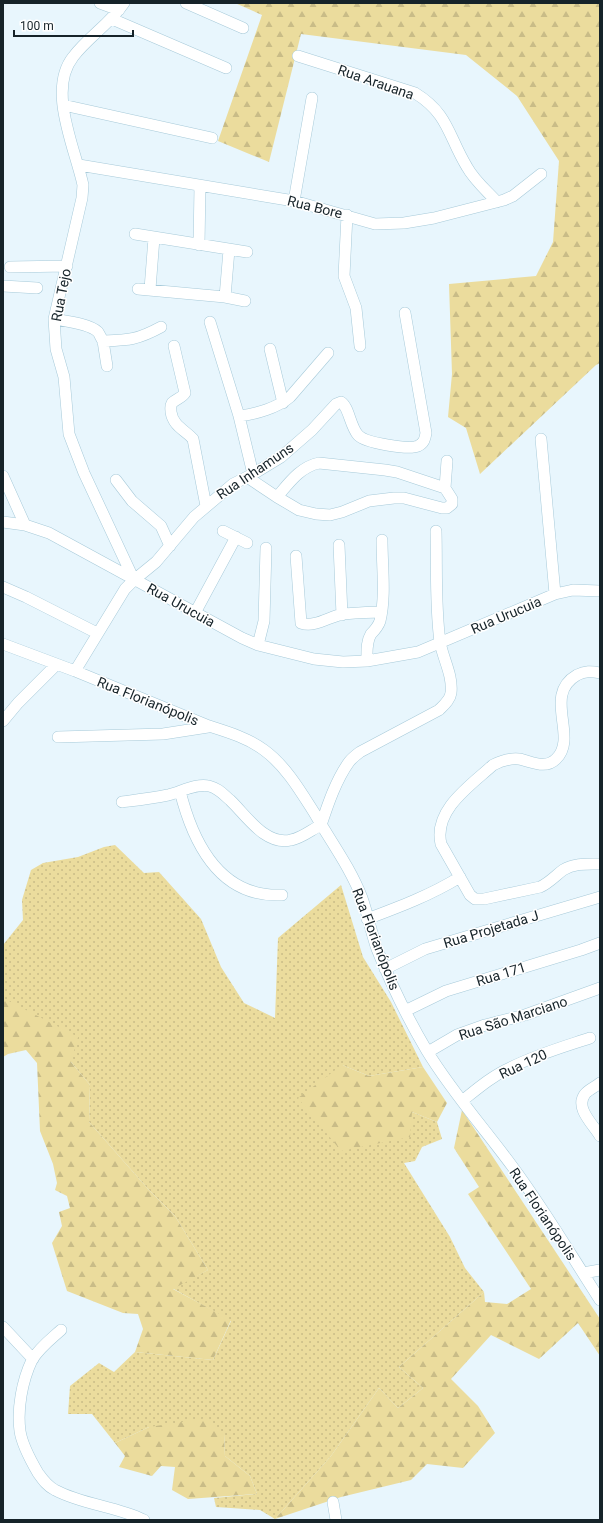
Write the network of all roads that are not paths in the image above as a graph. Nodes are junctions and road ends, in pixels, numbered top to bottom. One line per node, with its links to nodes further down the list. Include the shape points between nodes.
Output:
1 (100, 3): 3 (street)
2 (186, 3): 5 (street)
3 (121, 6): 4 (street, Rua Tejo)
4 (112, 19): 7 (street); 9 (street, Rua Tejo, via 73,57 65,71 62,85)
5 (243, 28)
6 (298, 56): 15 (street, Rua Arauana, via 415,93 426,100 446,124 466,167)
7 (226, 68)
8 (312, 98): 14 (street)
9 (63, 105): 10 (street); 11 (street, Rua Tejo)
10 (212, 138)
11 (79, 166): 13 (street, Rua Bore); 22 (street, Rua Tejo, via 83,184 82,198)
12 (541, 174): 15 (street, Rua Bore, via 513,196)
13 (200, 186): 14 (street, Rua Bore); 19 (street)
14 (294, 201): 16 (street, Rua Bore)
15 (497, 202): 16 (street, Rua Bore, via 404,223 375,224)
16 (347, 215): 36 (street, via 344,276 356,308)
17 (135, 234): 18 (street)
18 (154, 238): 19 (street); 27 (street)
19 (199, 244): 20 (street)
20 (229, 250): 21 (street); 28 (street)
21 (247, 252)
22 (66, 266): 23 (street); 31 (street, Rua Tejo)
23 (10, 267)
24 (3, 286): 25 (street)
25 (37, 288)
26 (138, 289): 27 (street)
27 (150, 289): 28 (street)
28 (225, 297): 29 (street)
29 (244, 301)
30 (405, 313): 45 (street, Rua Inhamuns, via 426,433 422,443 414,447 365,440 354,430 344,405 340,402 281,457)
31 (54, 319): 34 (street, via 94,329); 61 (street, Rua Tejo, via 56,349 64,377 69,434 84,473)
32 (210, 322): 41 (street)
33 (161, 327): 34 (street, via 138,338)
34 (103, 341): 39 (street)
35 (174, 346): 49 (street, via 185,391 172,404 172,416 181,430 193,439)
36 (360, 346)
37 (270, 349): 40 (street)
38 (328, 353): 40 (street)
39 (107, 366)
40 (283, 403): 41 (street, via 250,415)
41 (239, 416): 45 (street)
42 (541, 439): 64 (street)
43 (447, 461): 47 (street)
44 (3, 476): 51 (street)
45 (250, 476): 48 (street); 49 (street, Rua Inhamuns, via 233,484)
46 (116, 480): 58 (street, via 132,501 161,526)
47 (445, 488): 48 (street, via 397,472 319,463 303,470); 48 (street, via 452,500 452,504 447,508 394,498 369,501 330,515 305,512)
48 (277, 497)
49 (206, 506): 58 (street, Rua Inhamuns)
50 (3, 522): 51 (street, Rua Urucuia)
51 (25, 525): 61 (street, Rua Urucuia, via 49,533)
52 (223, 531): 54 (street)
53 (436, 531): 69 (street)
54 (236, 537): 56 (street); 66 (street)
55 (382, 540): 65 (street)
56 (247, 543)
57 (338, 545): 67 (street)
58 (170, 546): 61 (street, Rua Inhamuns, via 156,562)
59 (266, 548): 70 (street, via 264,621)
60 (296, 556): 67 (street, via 300,621 304,624 319,622)
61 (134, 580): 66 (street, Rua Urucuia); 68 (street, Rua Inhamuns, via 125,589)
62 (3, 587): 68 (street)
63 (600, 591): 64 (street, Rua Urucuia, via 573,590)
64 (555, 594): 69 (street, Rua Urucuia)
65 (381, 612): 67 (street); 72 (street, via 379,623 368,640)
66 (195, 614): 70 (street, Rua Urucuia)
67 (342, 614)
68 (97, 634): 74 (street, Rua Inhamuns)
69 (440, 643): 72 (street, Rua Urucuia, via 418,652); 81 (street, via 451,685 451,695 446,703 424,719 360,752 349,761 332,794)
70 (258, 645): 72 (street, Rua Urucuia, via 314,659)
71 (4, 647): 73 (street, Rua Florianópolis)
72 (367, 661)
73 (56, 664): 74 (street, Rua Florianópolis); 76 (street)
74 (75, 672): 77 (street, Rua Florianópolis)
75 (600, 673): 83 (street, via 583,672 572,678 563,689 560,710 564,732 563,746 555,760 544,765 520,759 500,761 454,801 444,817 439,835 441,844)
76 (3, 720)
77 (209, 726): 78 (street, via 163,734); 81 (street, Rua Florianópolis, via 243,738 264,750 280,764 300,789)
78 (58, 737)
79 (180, 792): 80 (street); 81 (street, via 196,786 212,787 239,808 261,831 280,840 301,837); 84 (street, via 186,815 196,837 204,854 214,866 231,882 252,892)
80 (122, 802)
81 (321, 825): 86 (street, Rua Florianópolis, via 344,860 362,899)
82 (600, 864): 83 (street, via 573,865 540,887 479,900 470,895)
83 (460, 877): 86 (street, via 407,904)
84 (282, 895)
85 (600, 897): 88 (street, Rua Projetada J, via 425,949)
86 (367, 919): 88 (street, Rua Florianópolis)
87 (600, 943): 90 (street, Rua 171, via 446,991)
88 (385, 969): 90 (street, Rua Florianópolis)
89 (600, 988): 92 (street, Rua São Marciano, via 525,1015 485,1025 457,1036)
90 (405, 1011): 92 (street, Rua Florianópolis)
91 (590, 1038): 94 (street, Rua 120, via 509,1068 482,1084)
92 (428, 1052): 94 (street, Rua Florianópolis)
93 (600, 1083): 95 (street, via 585,1094 581,1107)
94 (462, 1101): 97 (street, Rua Florianópolis, via 537,1200)
95 (600, 1136)
96 (600, 1270): 97 (street)
97 (583, 1273): 98 (street, Rua Florianópolis)
98 (600, 1300)
99 (3, 1327): 101 (street)
100 (61, 1330): 101 (street)
101 (33, 1359): 103 (street, via 25,1378 20,1406 20,1432 33,1465 54,1490)
102 (333, 1502): 104 (street)
103 (144, 1520)
104 (336, 1520)

